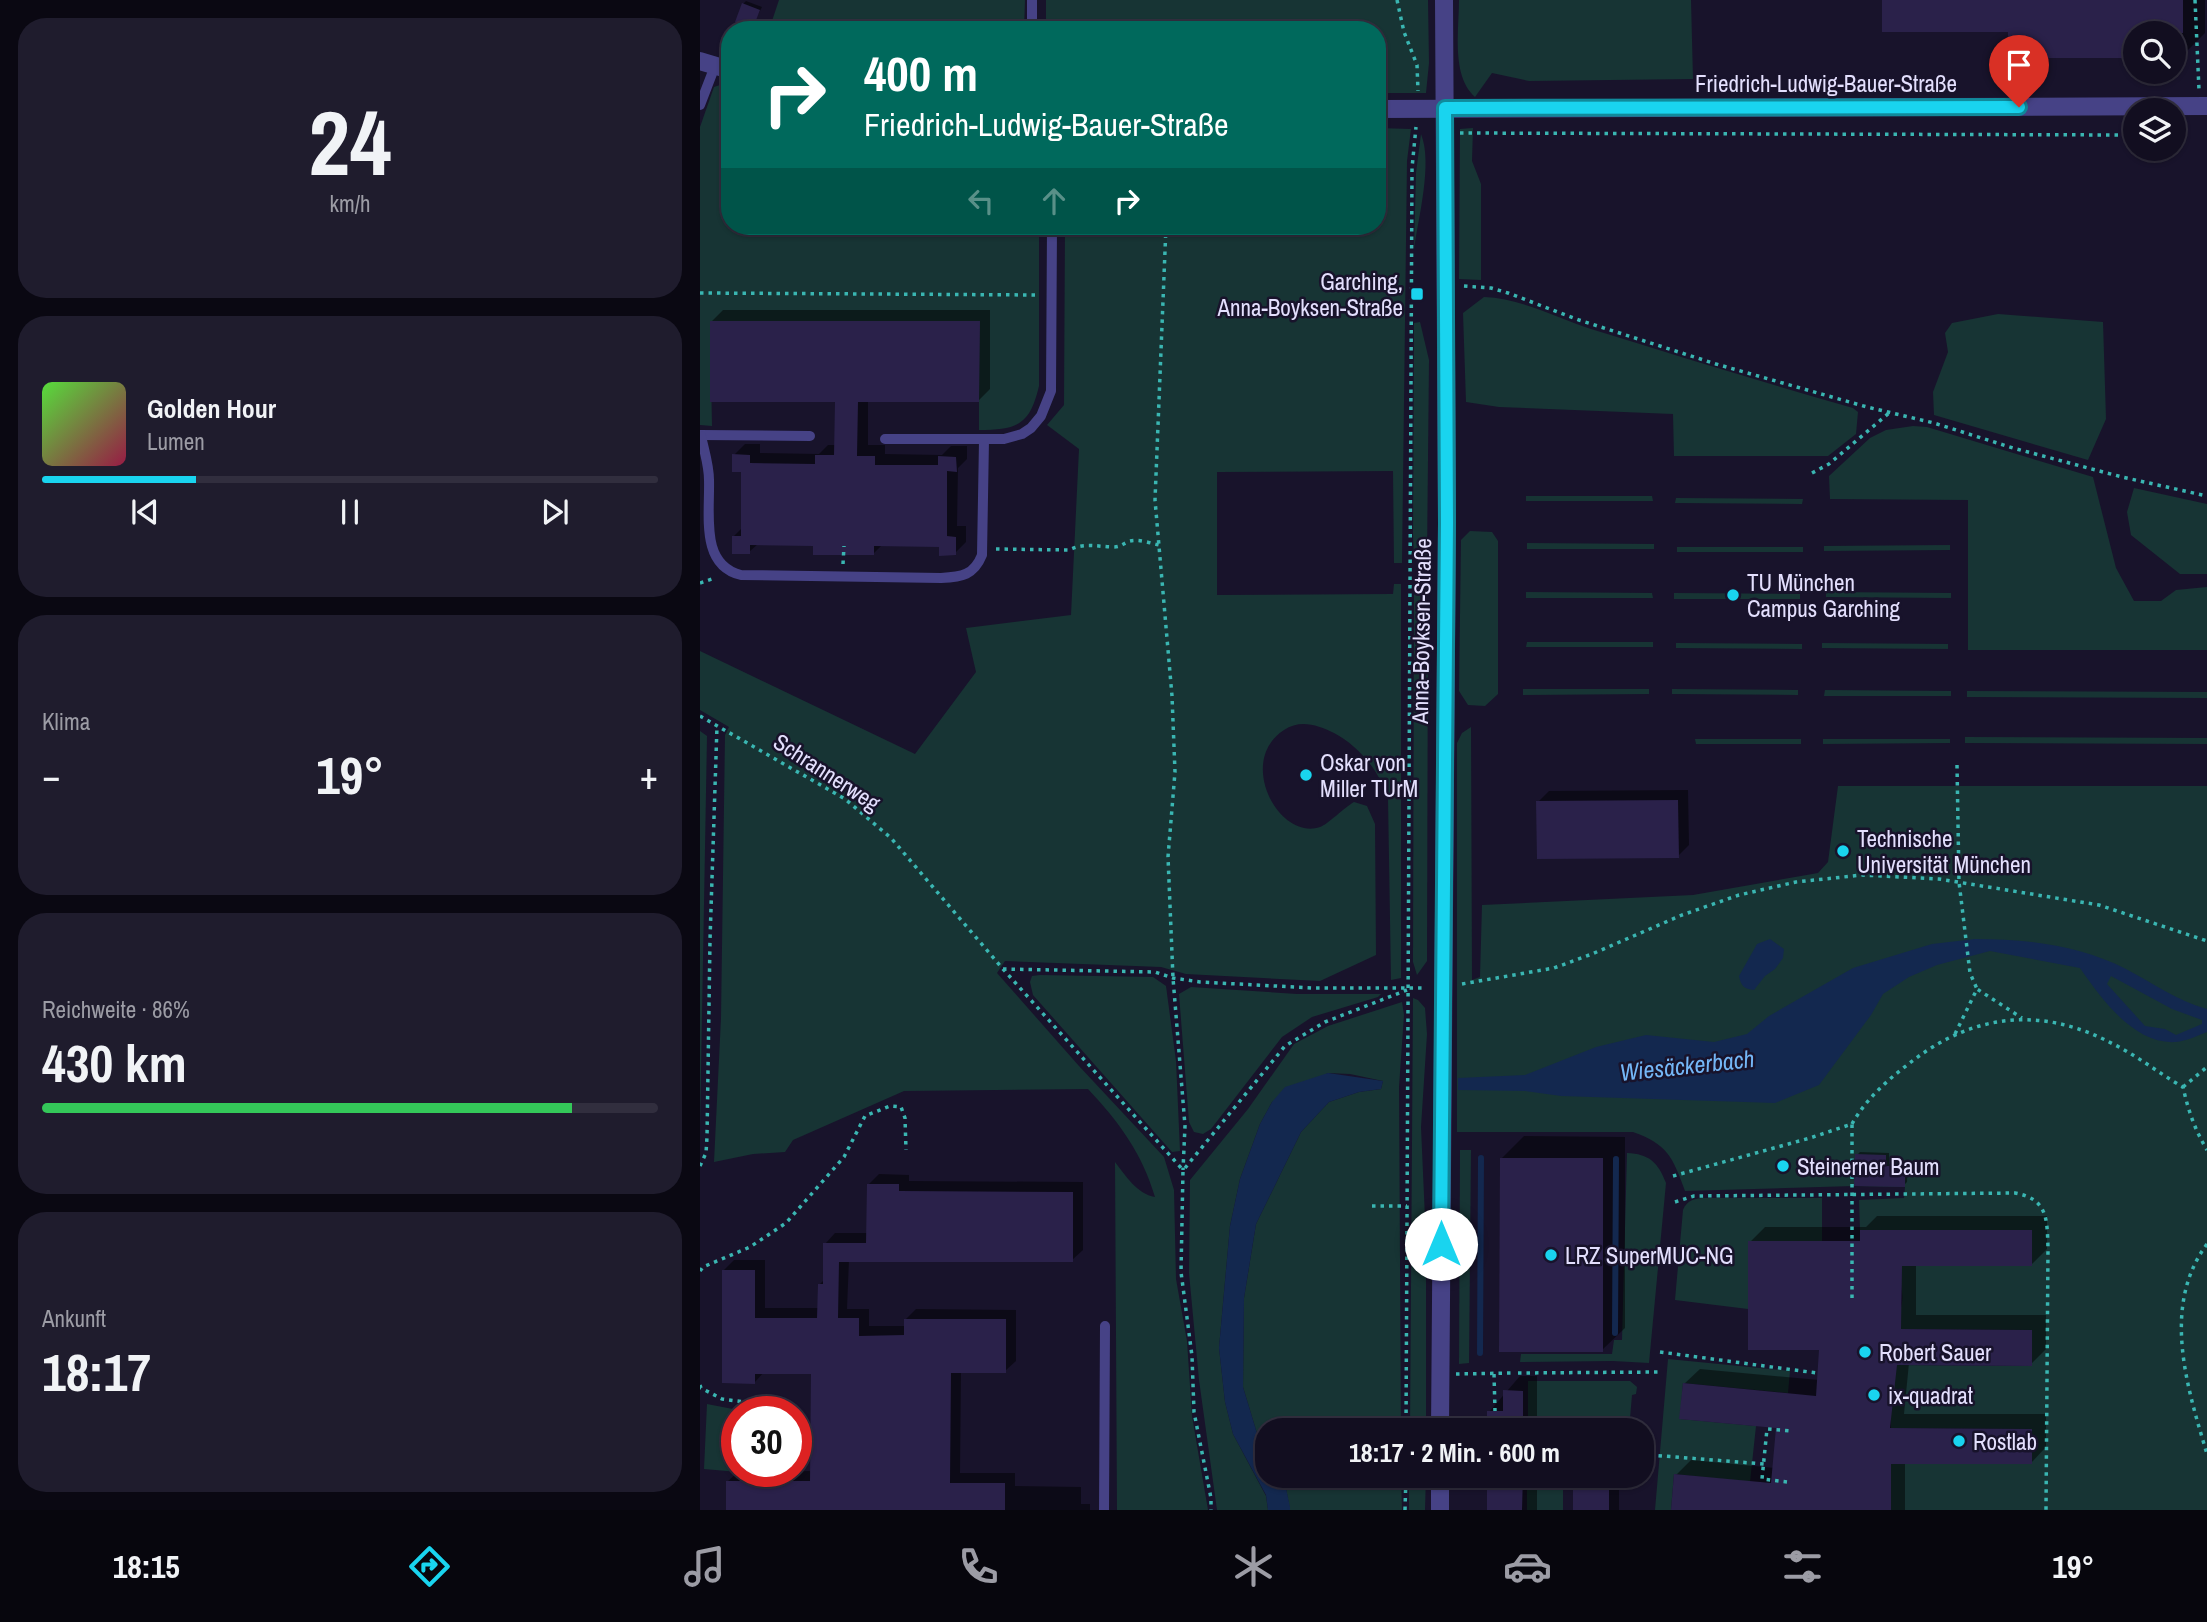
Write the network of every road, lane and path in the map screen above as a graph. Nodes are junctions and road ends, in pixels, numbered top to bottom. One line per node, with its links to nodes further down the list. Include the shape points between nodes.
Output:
1 (1032, 0): 5 (lane)
2 (1397, 0): 10 (path, via 1418,65)
3 (1444, 0): 11 (street, Anna-Boyksen-Straße)
4 (2195, 0): 9 (path)
5 (1032, 21)
6 (715, 66): 7 (lane)
7 (700, 105)
8 (2123, 106): 11 (street, Friedrich-Ludwig-Bauer-Straße)
9 (2203, 106)
10 (1418, 108): 11 (street, Friedrich-Ludwig-Bauer-Straße); 12 (street, Friedrich-Ludwig-Bauer-Straße); 13 (path)
11 (1445, 108): 14 (street, Anna-Boyksen-Straße)
12 (1386, 109)
13 (1415, 133): 14 (path); 39 (path)
14 (1445, 133): 15 (path); 18 (street, Anna-Boyksen-Straße)
15 (2123, 135)
16 (1052, 235): 20 (lane)
17 (1166, 235): 28 (path, via 1155,500)
18 (1445, 286): 21 (path, via 1491,288 1716,364); 37 (street, Anna-Boyksen-Straße)
19 (700, 293): 20 (path)
20 (1052, 295): 25 (lane, via 1052,378 1047,406 1022,434)
21 (1889, 413): 26 (path); 27 (path)
22 (701, 435): 23 (lane); 29 (lane, via 709,477 709,548 730,572 958,577 974,569)
23 (810, 436)
24 (885, 439): 25 (lane)
25 (984, 440): 29 (lane)
26 (1812, 473)
27 (2207, 496)
28 (1159, 545): 29 (path, via 1138,540 1119,547 1091,544 1069,550); 36 (path, via 1175,772 1168,857)
29 (982, 549)
30 (700, 716): 31 (path, Schrannerweg)
31 (717, 726): 35 (path, Schrannerweg, via 868,816); 47 (path, via 707,1137)
32 (1957, 765): 33 (path)
33 (1959, 882): 34 (path, via 2099,905); 37 (path, via 1887,874 1764,888 1682,915 1555,968); 38 (path, via 1970,973)
34 (2207, 941)
35 (1003, 969): 36 (path, via 1155,972); 48 (path, Schrannerweg)
36 (1172, 978): 39 (path); 48 (path, via 1185,1126)
37 (1443, 987): 39 (path); 64 (street, Anna-Boyksen-Straße)
38 (1977, 989): 40 (path); 41 (path)
39 (1409, 990): 48 (path, via 1325,1022 1285,1046); 53 (path)
40 (2022, 1018): 41 (path); 43 (path, via 2084,1031)
41 (1955, 1034): 44 (path, via 1889,1081)
42 (2207, 1067): 43 (path)
43 (2183, 1087): 46 (path)
44 (1852, 1124): 49 (path); 50 (path)
45 (906, 1150): 55 (path, via 901,1107 890,1106 865,1116 844,1157 786,1223)
46 (2207, 1150)
47 (700, 1166)
48 (1183, 1170): 78 (path, via 1181,1272 1194,1412)
49 (1673, 1176)
50 (1850, 1195): 51 (path, via 1694,1196); 56 (path); 81 (path, via 2015,1193 2027,1195 2041,1206 2048,1248)
51 (1675, 1202)
52 (1372, 1206): 53 (path)
53 (1407, 1206): 68 (path)
54 (2207, 1244): 71 (path, via 2184,1296 2181,1327 2188,1388)
55 (700, 1271)
56 (1852, 1300)
57 (1105, 1326): 77 (lane)
58 (1660, 1352): 62 (path)
59 (1512, 1373): 63 (path)
60 (1518, 1373): 61 (path)
61 (1658, 1373)
62 (1818, 1373)
63 (1494, 1374): 64 (path); 67 (path)
64 (1440, 1375): 69 (street, Anna-Boyksen-Straße)
65 (700, 1385): 66 (path)
66 (721, 1398)
67 (1495, 1411)
68 (1406, 1418)
69 (1440, 1418)
70 (1792, 1432): 73 (path, via 1766,1429)
71 (2207, 1454)
72 (1654, 1455): 73 (path)
73 (1764, 1464): 74 (path, via 1762,1479)
74 (1787, 1482)
75 (1406, 1488): 79 (path)
76 (1440, 1488): 80 (street)
77 (1104, 1510)
78 (1211, 1510)
79 (1405, 1510)
80 (1440, 1510)
81 (2046, 1510)

